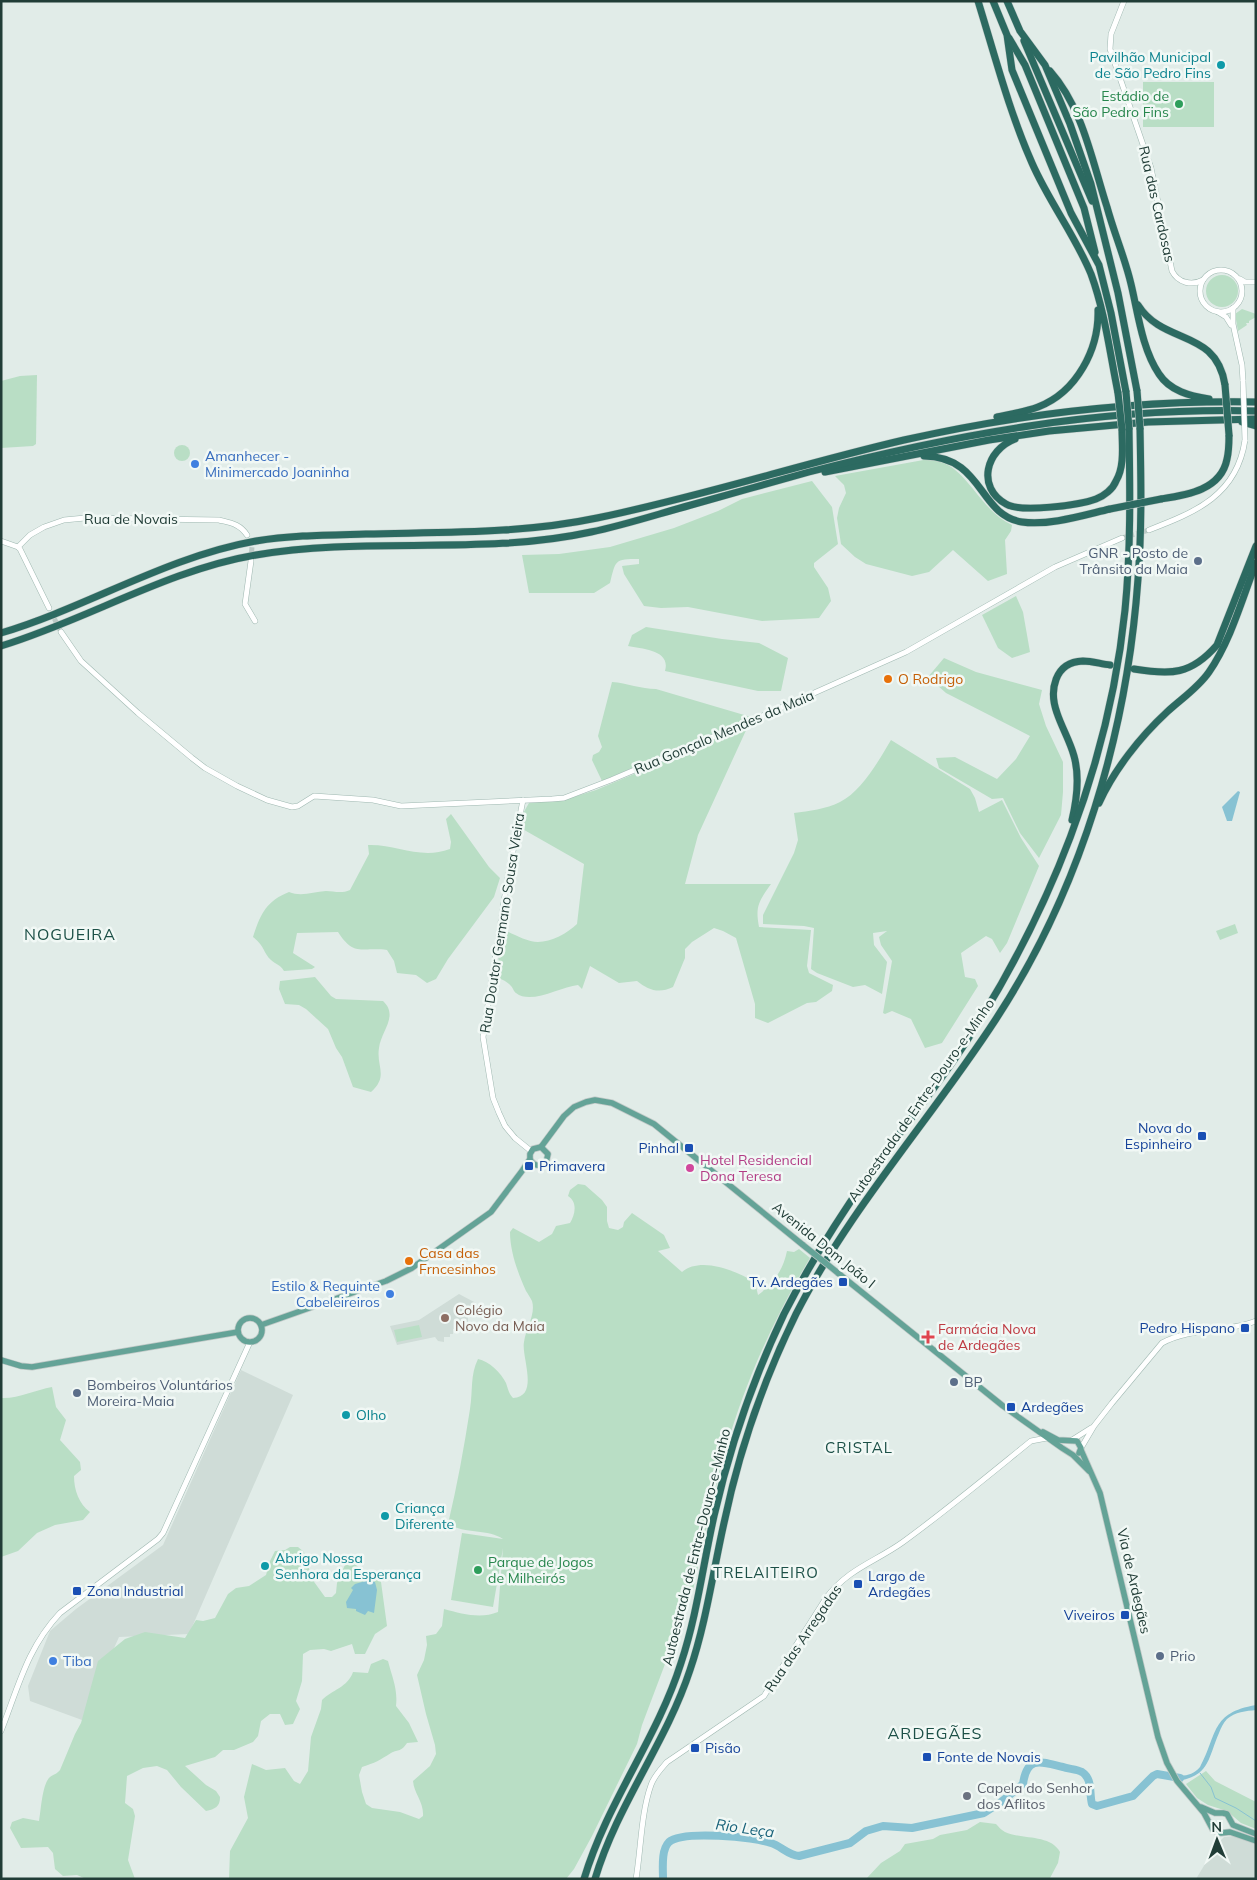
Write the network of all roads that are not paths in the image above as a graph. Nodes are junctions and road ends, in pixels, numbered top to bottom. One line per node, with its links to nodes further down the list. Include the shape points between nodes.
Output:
1 (978, 1): 14 (highway, via 1020,134 1033,166 1077,244)
2 (993, 1): 6 (highway)
3 (1006, 1): 5 (highway, Autoestrada de Entre-Douro-e-Minho)
4 (1124, 1): 13 (street, Rua das Cardosas, via 1111,34 1110,49 1151,168 1172,271 1179,280)
5 (1020, 31): 7 (highway, Autoestrada de Entre-Douro-e-Minho); 8 (highway)
6 (1007, 35): 9 (highway, via 1025,65 1084,208); 9 (highway, via 1012,70 1072,213)
7 (1045, 65): 8 (highway, Autoestrada de Entre-Douro-e-Minho, via 1076,141); 17 (highway, via 1064,86 1087,142)
8 (1096, 210): 49 (highway, Autoestrada de Entre-Douro-e-Minho, bridge, via 1118,294 1137,391 1140,546 1133,633 1121,702)
9 (1098, 265): 21 (highway, via 1111,313)
10 (1237, 277): 11 (street, via 1220,270); 12 (street, via 1245,282); 15 (street)
11 (1204, 280): 13 (street); 16 (street)
12 (1255, 282): 15 (street)
13 (1191, 283): 16 (street, Rua das Cardosas)
14 (1096, 292): 21 (highway); 27 (highway, via 1096,338 1077,376 1048,402)
15 (1242, 292): 18 (street, via 1240,301)
16 (1201, 295): 19 (street, via 1204,303)
17 (1135, 300): 22 (highway, via 1150,357 1160,376 1186,394); 31 (highway, bridge, via 1152,322 1209,350 1220,365 1225,384 1229,435 1227,460 1214,481 1197,492 1162,500 1045,521 1021,522 1006,516 964,469 952,461 939,457)
18 (1233, 308): 19 (street); 20 (street)
19 (1215, 311): 20 (street, via 1226,317)
20 (1234, 330): 33 (street, bridge, via 1243,381 1245,440 1241,462 1232,479 1210,500 1184,517)
21 (1122, 393): 29 (highway, bridge)
22 (1223, 402): 23 (highway); 27 (highway, via 1114,406)
23 (1256, 402)
24 (1256, 411): 32 (highway, via 1152,413 1044,423 937,442)
25 (1219, 419): 26 (highway); 28 (highway); 30 (highway)
26 (1256, 419)
27 (983, 424): 43 (highway, via 878,446 644,507 554,526 300,536 241,544 195,557)
28 (1256, 426)
29 (1126, 428): 30 (highway, via 1120,472 1116,483 1107,492 1084,502 1040,508 1007,505 997,497 990,484 990,460 1004,444); 50 (highway, Autoestrada de Entre-Douro-e-Minho, via 1130,541 1120,647 1096,759)
30 (1037, 432): 31 (highway)
31 (906, 457): 32 (highway, via 832,472)
32 (807, 473): 45 (highway, via 604,530 554,539 496,544 307,549 247,556 178,577)
33 (1149, 530)
34 (247, 535): 37 (street, Rua de Novais, via 237,525 218,520 85,518 49,524)
35 (1122, 538): 48 (street, Rua Gonçalo Mendes da Maia, via 1055,567 906,652 767,714 564,798)
36 (1, 541): 37 (street)
37 (18, 546): 41 (street)
38 (1256, 546): 47 (highway, via 1217,645 1205,658 1175,673)
39 (251, 561): 42 (street, via 244,599)
40 (1256, 563): 49 (highway, via 1222,652 1208,674 1155,723 1132,750)
41 (49, 608)
42 (255, 621)
43 (1, 632)
44 (61, 632): 48 (street, Rua Gonçalo Mendes da Maia, via 81,661 204,768 268,800 286,806 298,806 314,796 373,800 401,806)
45 (1, 646)
46 (1110, 665): 50 (highway, via 1082,661 1060,672 1054,682 1056,712 1074,755 1077,774)
47 (1134, 669)
48 (523, 800): 52 (street, Rua Doutor Germano Sousa Vieira, via 483,1032 498,1113 515,1138)
49 (1092, 820): 76 (highway, Autoestrada de Entre-Douro-e-Minho, via 1059,903 1006,1003 853,1218 816,1278 784,1340 741,1454 688,1676 668,1724 619,1817)
50 (1067, 847): 75 (highway, Autoestrada de Entre-Douro-e-Minho, via 1025,939 988,1008 840,1218 810,1266 778,1329 753,1386 728,1461 692,1624 677,1675 653,1730 607,1816)
51 (541, 1148): 52 (main road); 53 (main road, via 548,1154 546,1163 537,1165); 60 (main road, Avenida Dom João I, bridge, via 574,1107 595,1100 612,1103 654,1124 1003,1406)
52 (531, 1152): 53 (main road)
53 (530, 1159): 55 (main road, via 486,1217 412,1268 378,1284)
54 (1256, 1321): 59 (street, via 1198,1332 1162,1343)
55 (261, 1325): 56 (main road, via 247,1318 240,1323); 57 (main road, via 261,1336)
56 (238, 1332): 57 (main road, via 241,1338); 58 (main road, via 32,1366)
57 (250, 1342): 67 (street, via 163,1533 60,1613 46,1628 32,1652)
58 (1, 1360)
59 (1094, 1426): 62 (street); 64 (street)
60 (1039, 1431): 61 (main road, Avenida Dom João I); 62 (main road, Avenida Dom João I, via 1058,1440); 63 (street)
61 (1047, 1438): 63 (street); 65 (main road, Avenida Dom João I)
62 (1071, 1440): 64 (main road, via 1077,1441); 65 (main road, via 1066,1447)
63 (1031, 1441): 77 (street, Rua das Arregadas, via 903,1542 837,1583 764,1696 667,1762 658,1772 647,1801)
64 (1081, 1449): 65 (main road, via 1078,1454); 66 (main road, Via de Ardegães)
65 (1071, 1453): 66 (main road, Via de Ardegães)
66 (1093, 1474): 68 (main road, Via de Ardegães, via 1158,1737 1167,1763)
67 (1, 1731)
68 (1196, 1803): 69 (main road, Via de Ardegães); 71 (main road, Via de Ardegães)
69 (1215, 1813): 70 (main road, Via de Ardegães, via 1227,1814); 71 (main road)
70 (1230, 1822): 72 (main road); 73 (main road, Via de Ardegães)
71 (1210, 1823): 72 (main road, Via de Ardegães, via 1213,1830)
72 (1225, 1832): 74 (main road, Via de Ardegães)
73 (1256, 1834)
74 (1256, 1841)
75 (584, 1879)
76 (595, 1879)
77 (636, 1879)

